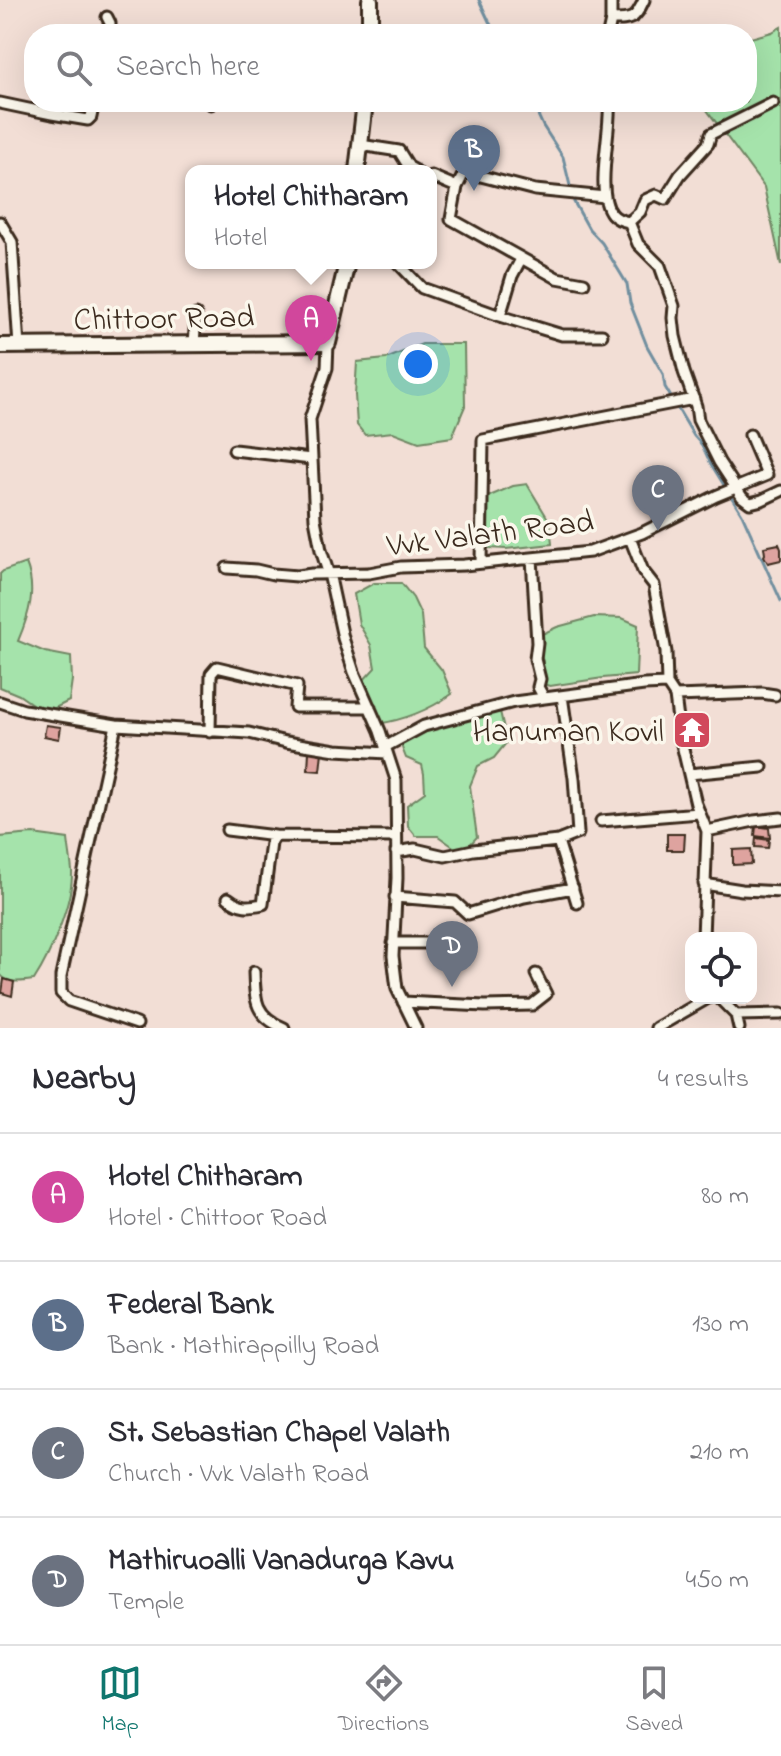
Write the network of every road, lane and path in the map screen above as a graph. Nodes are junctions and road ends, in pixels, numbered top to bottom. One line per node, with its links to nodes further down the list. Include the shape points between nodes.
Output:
1 (370, 0): 7 (main road)
2 (611, 0): 5 (street)
3 (644, 0): 5 (street, via 631,19)
4 (107, 17): 6 (street)
5 (611, 20): 8 (street)
6 (110, 24)
7 (370, 24)
8 (610, 24)
9 (0, 103): 11 (street)
10 (773, 103): 12 (street)
11 (24, 108)
12 (757, 111)
13 (42, 112): 14 (street, via 88,120)
14 (92, 112)
15 (364, 112): 18 (main road)
16 (609, 112): 23 (street)
17 (755, 112): 25 (street, via 711,134 665,199 656,195 645,200)
18 (360, 145): 19 (main road); 20 (street, via 399,151)
19 (358, 165)
20 (408, 165)
21 (437, 178): 22 (street)
22 (457, 187): 23 (street, via 469,173 535,190); 26 (street, via 451,219)
23 (605, 197): 25 (street, via 611,214)
24 (0, 222): 36 (street, via 12,242)
25 (629, 222): 37 (street, via 638,244 660,266)
26 (521, 259): 29 (street, via 557,278); 31 (street)
27 (346, 269): 33 (main road)
28 (404, 269): 31 (street, via 422,288)
29 (584, 283)
30 (196, 315): 34 (street)
31 (500, 316): 32 (street, via 562,335)
32 (602, 335)
33 (328, 343): 34 (main road, Chittoor Road); 40 (street, via 327,368 310,419)
34 (194, 344): 36 (main road, Chittoor Road)
35 (0, 346): 36 (main road, Chittoor Road)
36 (19, 346)
37 (694, 399): 41 (street, via 698,420); 45 (street, via 483,440)
38 (750, 435): 41 (street, Vvk Valath Road, via 767,475)
39 (234, 450): 40 (street)
40 (311, 459): 47 (street, via 315,519)
41 (736, 488): 42 (street, via 750,503); 43 (street, Vvk Valath Road)
42 (781, 491)
43 (630, 538): 44 (street, Vvk Valath Road, via 590,552); 48 (street, via 654,585)
44 (532, 558): 45 (street, Vvk Valath Road); 52 (street, via 535,659)
45 (481, 563): 47 (street, Vvk Valath Road)
46 (227, 568): 47 (street, Vvk Valath Road)
47 (329, 574): 54 (street, via 343,638)
48 (667, 684): 50 (street); 51 (street)
49 (775, 695): 51 (street)
50 (562, 696): 52 (street); 67 (street, via 578,833)
51 (675, 696): 59 (street)
52 (544, 698): 57 (street, via 424,726)
53 (0, 702): 55 (street)
54 (370, 707): 56 (street, via 295,707 297,686 217,667 211,674); 57 (street)
55 (116, 725): 56 (street); 85 (street, via 61,993 69,1001)
56 (210, 732): 57 (street, via 249,733 336,750)
57 (386, 750): 66 (street, via 396,780)
58 (762, 767): 59 (street)
59 (689, 774): 60 (street)
60 (699, 813): 62 (street); 64 (street)
61 (781, 818): 64 (street)
62 (601, 821)
63 (227, 830): 65 (street)
64 (707, 831): 69 (street)
65 (275, 836): 66 (street); 73 (street, via 263,904 247,908)
66 (396, 837): 68 (street)
67 (558, 841): 68 (street, via 445,856 415,849); 70 (street)
68 (396, 852): 72 (street)
69 (704, 884): 71 (street); 75 (street)
70 (573, 888): 72 (street, via 468,914 455,902); 74 (street)
71 (781, 892)
72 (395, 897): 76 (street)
73 (228, 898)
74 (577, 903)
75 (703, 932)
76 (393, 943): 77 (street); 80 (street)
77 (429, 943)
78 (254, 972): 86 (street, via 258,1007 268,1022)
79 (536, 974): 80 (street, via 546,994 532,1005)
80 (403, 1002): 87 (street)
81 (698, 1004): 88 (street)
82 (725, 1004): 84 (street)
83 (781, 1014): 84 (street)
84 (736, 1015): 89 (street)
85 (137, 1024)
86 (284, 1028)
87 (416, 1028)
88 (656, 1028)
89 (739, 1028)

